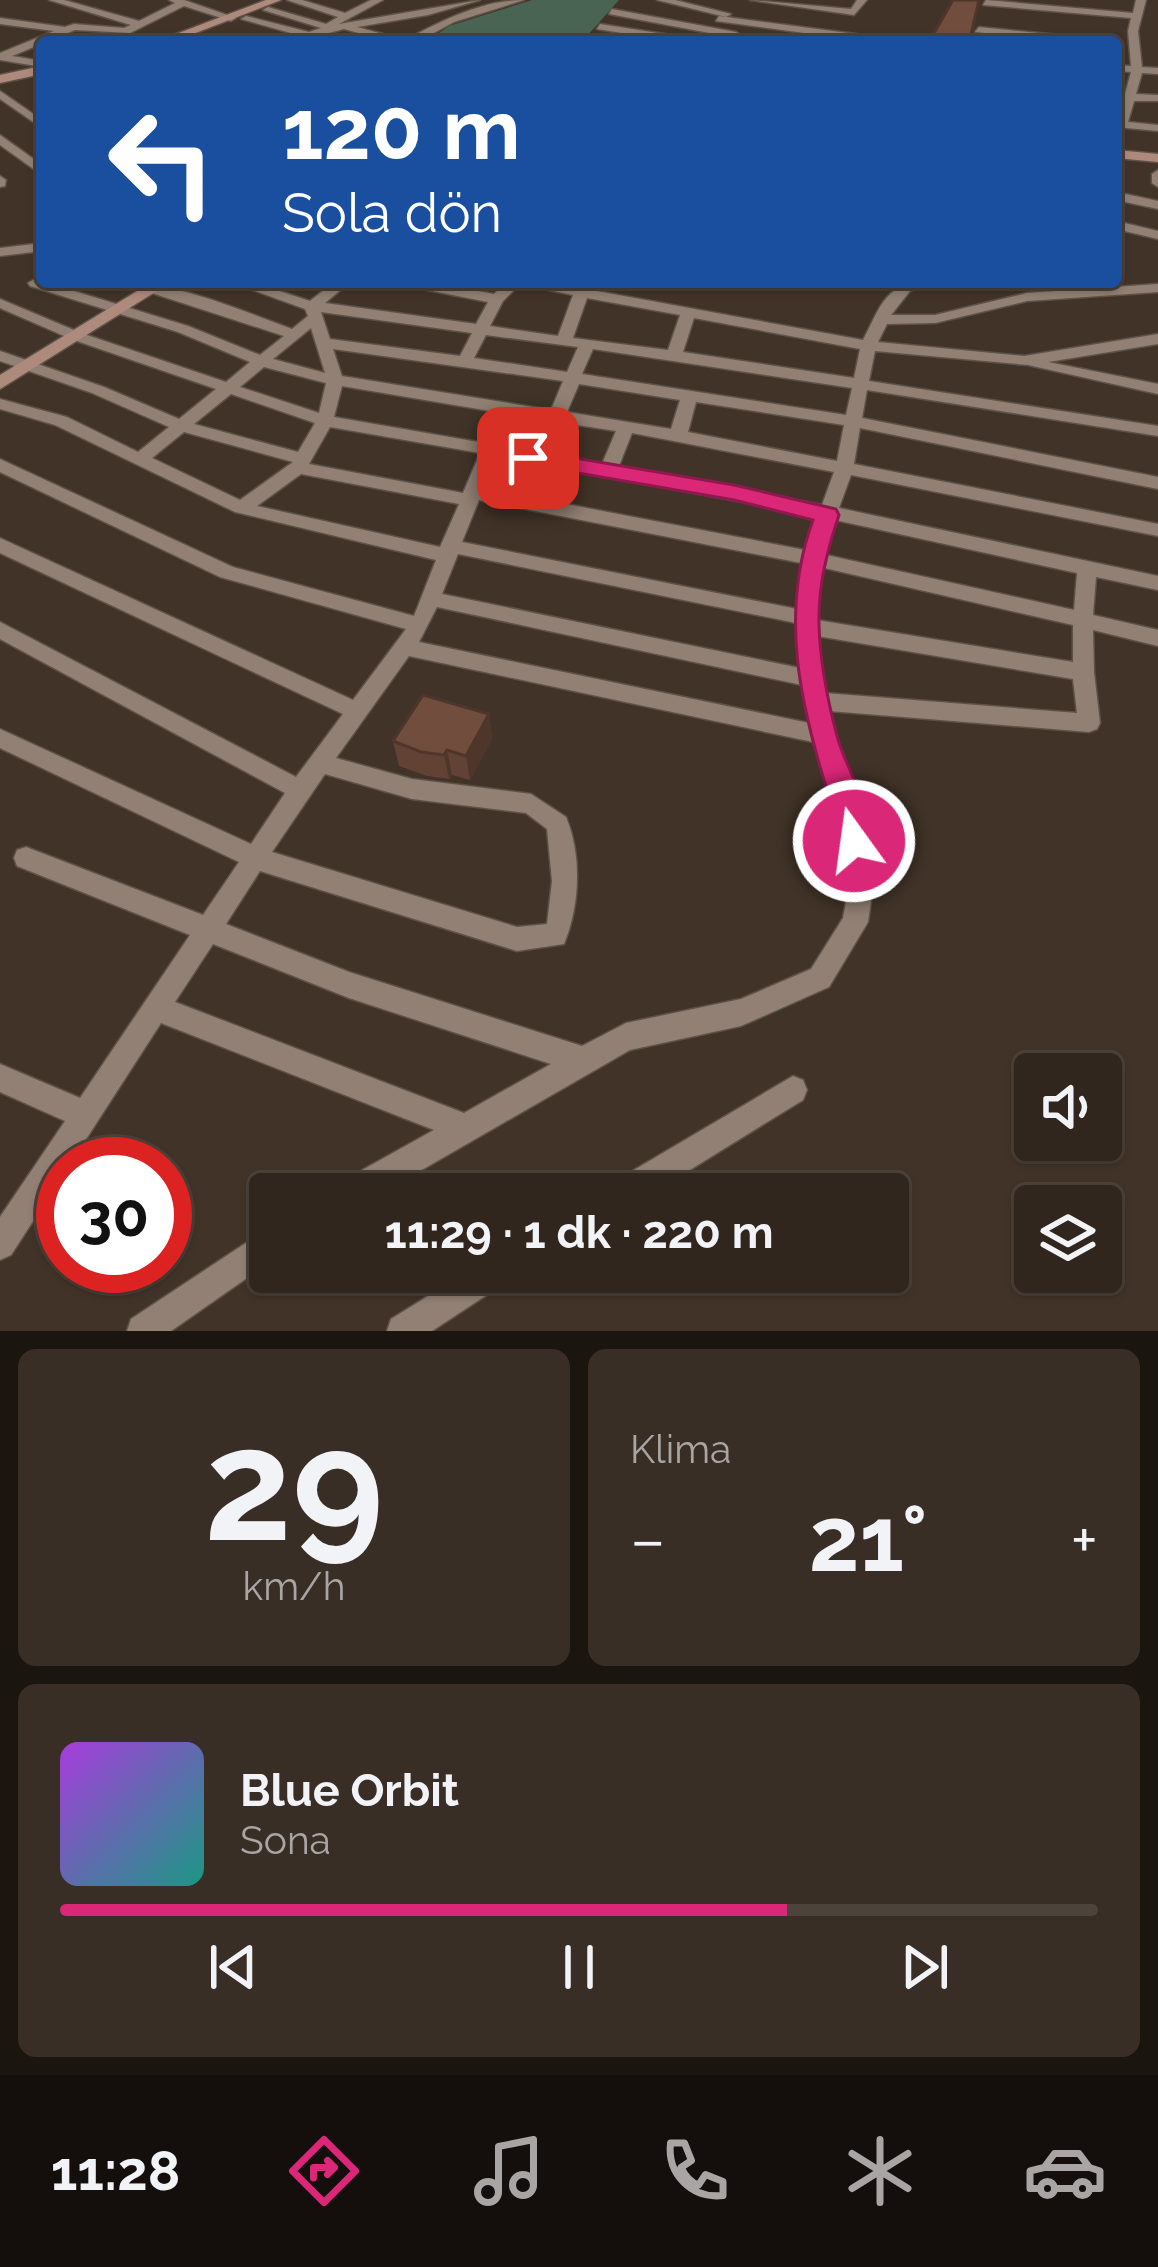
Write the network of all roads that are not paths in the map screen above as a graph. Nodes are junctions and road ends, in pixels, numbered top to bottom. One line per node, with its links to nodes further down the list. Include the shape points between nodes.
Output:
1 (54, 0): 31 (street)
2 (292, 0): 16 (main road); 27 (street)
3 (342, 0): 19 (street)
4 (379, 0): 17 (street); 19 (street)
5 (475, 0): 17 (street)
6 (623, 0): 20 (street)
7 (662, 0): 22 (street)
8 (755, 0): 12 (street, via 854,12)
9 (841, 0): 12 (street)
10 (1106, 0): 57 (street)
11 (513, 1): 39 (street)
12 (861, 1)
13 (178, 2): 24 (street); 31 (street)
14 (986, 2): 18 (street); 23 (street)
15 (1158, 2): 57 (street)
16 (272, 5): 24 (main road); 26 (main road); 32 (street)
17 (420, 6): 25 (street)
18 (1087, 6): 53 (street); 54 (street)
19 (363, 7): 27 (street)
20 (613, 12): 33 (street); 34 (street)
21 (1158, 13): 57 (street)
22 (722, 16): 29 (street, via 735,8); 34 (street); 37 (street)
23 (982, 16): 52 (street); 53 (street)
24 (231, 18): 42 (main road)
25 (379, 19): 27 (street); 39 (street)
26 (246, 20): 38 (street); 43 (main road)
27 (342, 21): 32 (street); 45 (street)
28 (1, 22): 35 (street)
29 (844, 23)
30 (1158, 23): 57 (street)
31 (139, 24): 36 (street)
32 (327, 27): 38 (street)
33 (600, 27): 46 (street); 47 (street)
34 (703, 29): 48 (street); 49 (street)
35 (66, 30): 36 (street); 40 (street)
36 (125, 31): 41 (street)
37 (824, 33): 50 (street); 51 (street)
38 (305, 35): 44 (street)
39 (423, 35)
40 (51, 36)
41 (115, 36)
42 (178, 36)
43 (199, 36)
44 (310, 36)
45 (387, 36)
46 (592, 36)
47 (637, 36)
48 (692, 36)
49 (746, 36)
50 (819, 36)
51 (847, 36)
52 (977, 36): 53 (street)
53 (1081, 36)
54 (1120, 36)
55 (36, 42): 58 (street)
56 (1158, 45): 57 (street)
57 (1134, 49): 59 (street); 61 (street); 64 (street); 66 (street); 67 (street)
58 (0, 57): 60 (street)
59 (1158, 58)
60 (36, 71)
61 (1158, 71)
62 (36, 73): 63 (main road)
63 (0, 79)
64 (1158, 85)
65 (0, 94): 68 (street)
66 (1158, 98)
67 (1122, 109)
68 (36, 119)
69 (36, 120): 70 (street)
70 (16, 123)
71 (1122, 124): 72 (street)
72 (1158, 128)
73 (0, 139): 76 (street)
74 (1122, 155): 75 (main road)
75 (1158, 158)
76 (36, 166)
77 (1158, 174): 78 (street)
78 (1158, 183)
79 (1122, 197): 80 (street)
80 (1158, 205)
81 (1122, 227): 82 (street)
82 (1158, 236)
83 (36, 249): 84 (street)
84 (0, 252)
85 (36, 282): 96 (street)
86 (56, 288): 98 (street)
87 (153, 288): 98 (main road)
88 (162, 288): 104 (street)
89 (253, 288): 99 (street)
90 (333, 288): 99 (street)
91 (438, 288): 97 (street)
92 (508, 288): 97 (street)
93 (905, 288): 102 (street)
94 (1158, 288): 101 (street, via 1027,297)
95 (577, 289): 100 (street); 107 (street)
96 (0, 299): 105 (street)
97 (497, 299): 103 (street)
98 (115, 311): 105 (main road); 114 (street)
99 (313, 312): 103 (street); 104 (street); 108 (street)
100 (689, 312): 110 (street); 112 (street)
101 (935, 319): 102 (street); 111 (street)
102 (880, 320): 110 (street)
103 (481, 330): 107 (street); 116 (street)
104 (293, 334): 114 (street)
105 (76, 336): 117 (main road); 122 (street)
106 (1158, 339): 115 (street)
107 (564, 341): 109 (street)
108 (323, 343): 116 (street); 119 (street)
109 (587, 344): 112 (street); 118 (street)
110 (868, 346): 111 (street); 121 (street)
111 (951, 353): 115 (street)
112 (674, 355): 121 (street)
113 (0, 356): 117 (street)
114 (261, 361): 119 (street); 122 (street)
115 (1024, 361): 123 (street)
116 (465, 362): 118 (street)
117 (26, 367): 120 (main road); 130 (street)
118 (574, 377): 124 (street); 127 (street)
119 (334, 380): 126 (street); 128 (street)
120 (0, 383)
121 (858, 388): 129 (street); 132 (street)
122 (224, 389): 128 (street); 130 (street)
123 (1158, 389)
124 (690, 395): 129 (street); 133 (street)
125 (0, 404): 135 (street, via 61,422)
126 (506, 409): 127 (street); 134 (street)
127 (557, 416): 131 (street)
128 (325, 421): 134 (street); 136 (street)
129 (855, 422): 138 (street); 140 (street)
130 (181, 426): 135 (street); 136 (street)
131 (626, 427): 133 (street); 139 (street)
132 (1158, 431)
133 (678, 435): 138 (street)
134 (488, 452): 139 (street); 141 (street)
135 (139, 460): 142 (street)
136 (301, 464): 141 (street); 142 (street)
137 (0, 465): 153 (street, via 227,572)
138 (845, 466): 143 (street); 144 (street)
139 (609, 469): 143 (street)
140 (1158, 482)
141 (470, 496): 146 (street); 147 (street)
142 (241, 508): 146 (street)
143 (827, 515): 147 (street); 148 (street)
144 (1158, 530)
145 (0, 545): 159 (street)
146 (447, 550): 150 (street); 152 (street)
147 (812, 558): 151 (street); 152 (street)
148 (1087, 567): 149 (street); 151 (street)
149 (1158, 583)
150 (430, 598): 153 (street); 158 (street)
151 (1084, 620): 155 (street); 157 (street)
152 (806, 622): 157 (street); 158 (street)
153 (420, 625): 156 (street)
154 (0, 630): 163 (street)
155 (1158, 638)
156 (404, 646): 159 (street); 160 (street)
157 (1083, 672): 158 (street, via 1089,723)
158 (814, 690): 160 (street)
159 (356, 711): 162 (street)
160 (822, 735): 168 (street, via 862,880 855,922 820,978 741,1012 626,1037)
161 (0, 738): 165 (street)
162 (319, 763): 163 (street); 165 (street, via 412,789 531,804 558,824 564,869 555,935 517,939)
163 (301, 790): 165 (street)
164 (26, 858): 166 (street)
165 (255, 858): 166 (street)
166 (208, 928): 167 (street); 168 (street, via 349,985)
167 (156, 1008): 171 (street); 172 (street)
168 (584, 1061): 172 (street)
169 (0, 1078): 171 (street)
170 (793, 1090): 174 (street)
171 (85, 1115): 175 (street)
172 (466, 1128): 173 (street)
173 (410, 1173)
174 (657, 1173)
175 (0, 1244)
176 (249, 1258): 178 (street)
177 (439, 1293): 179 (street)
178 (143, 1331)
179 (403, 1331)

